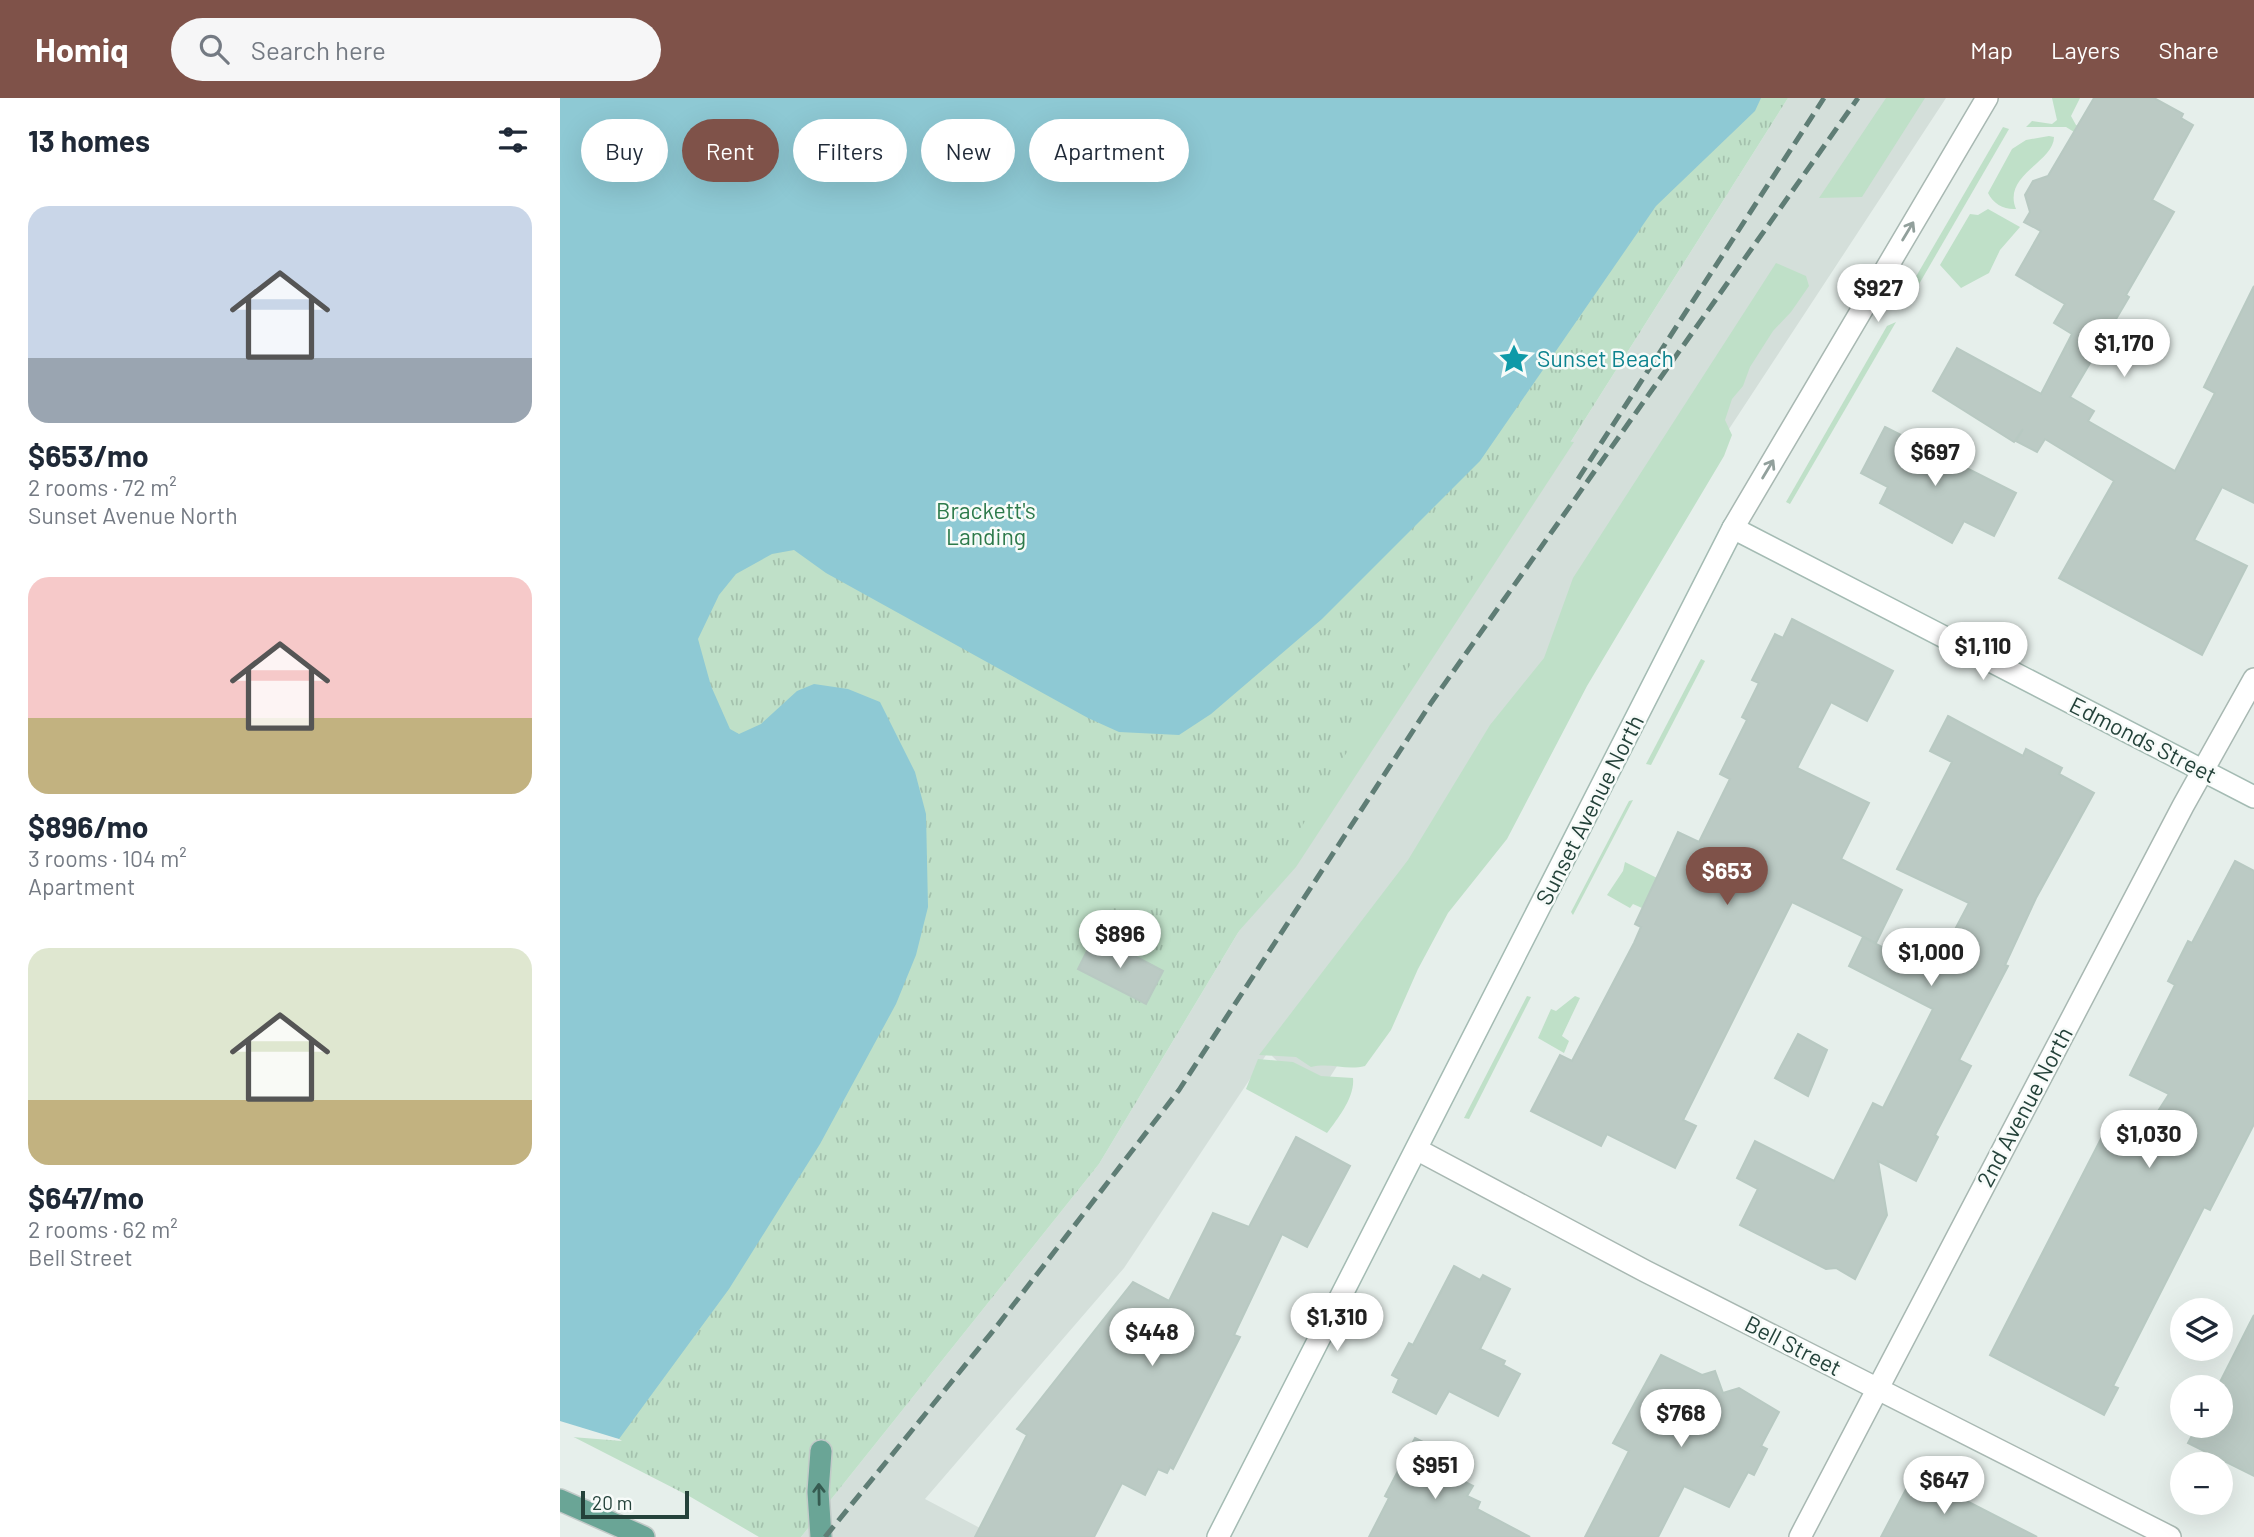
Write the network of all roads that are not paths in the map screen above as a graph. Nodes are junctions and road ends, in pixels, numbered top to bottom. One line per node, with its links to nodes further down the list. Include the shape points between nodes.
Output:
1 (1987, 98): 2 (street, Sunset Avenue North, one-way to 1)
2 (1733, 528): 4 (street, Edmonds Street); 6 (street, Sunset Avenue North)
3 (2254, 679): 4 (street, 2nd Avenue North)
4 (2203, 769): 5 (street, Edmonds Street); 7 (street, 2nd Avenue North)
5 (2254, 797)
6 (1418, 1150): 7 (street, Bell Street, via 1645,1272); 12 (street, Sunset Avenue North)
7 (1877, 1388): 13 (street, 2nd Avenue North); 14 (street, Bell Street)
8 (821, 1451): 11 (main road, one-way to 8)
9 (560, 1500): 10 (main road)
10 (644, 1537)
11 (821, 1537)
12 (1218, 1537)
13 (1800, 1537)
14 (2170, 1537)

